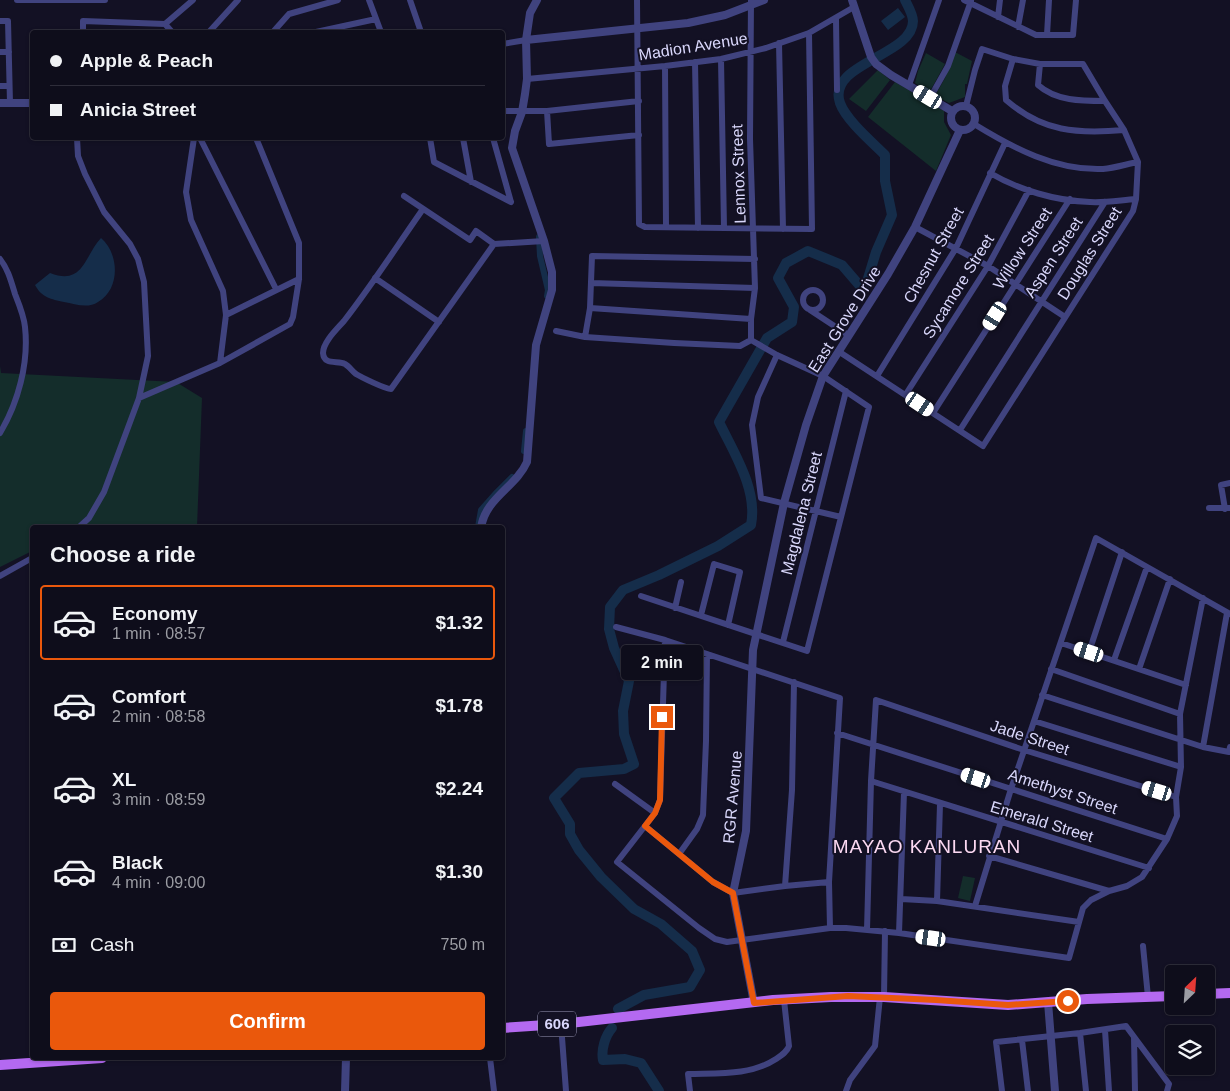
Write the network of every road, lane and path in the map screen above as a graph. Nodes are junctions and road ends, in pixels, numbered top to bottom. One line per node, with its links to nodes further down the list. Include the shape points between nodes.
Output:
1 (17, 0): 2 (street)
2 (105, 0)
3 (193, 0): 23 (street)
4 (238, 0): 28 (street)
5 (338, 0): 29 (street, via 289,14)
6 (369, 0): 20 (street)
7 (410, 0): 32 (street)
8 (536, 0): 35 (street, via 530,13)
9 (637, 0): 25 (street)
10 (764, 0): 17 (street)
11 (939, 0): 48 (street)
12 (1000, 0): 19 (street)
13 (1023, 0): 24 (street)
14 (1050, 0): 34 (street)
15 (1076, 0): 34 (street, via 1074,35)
16 (969, 1): 19 (street); 52 (street, via 948,66)
17 (751, 3): 25 (street, via 725,15); 40 (street, Lennox Street)
18 (853, 3): 21 (street, Madion Avenue); 48 (street, via 874,60)
19 (998, 17): 24 (street)
20 (376, 19): 30 (street); 31 (street)
21 (836, 19): 33 (street, Madion Avenue); 51 (street)
22 (0, 21): 39 (street, via 8,21)
23 (165, 24): 26 (street, via 83,22); 27 (street)
24 (1018, 27): 34 (street, via 1036,35)
25 (638, 28): 35 (street); 46 (street)
26 (83, 30)
27 (170, 30)
28 (211, 30)
29 (275, 30)
30 (325, 30)
31 (380, 30)
32 (420, 30)
33 (809, 33): 36 (street, Madion Avenue); 89 (street, via 812,229)
34 (1047, 35)
35 (526, 40): 37 (street); 47 (street)
36 (779, 43): 40 (street, Madion Avenue); 89 (street)
37 (505, 44)
38 (0, 52): 39 (street)
39 (9, 52): 50 (street)
40 (750, 52): 41 (street, Madion Avenue); 88 (street, Lennox Street)
41 (721, 58): 43 (street, Madion Avenue); 87 (street)
42 (1013, 59): 44 (street); 58 (street, via 982,49); 65 (street, via 1005,86 1006,100 1017,109 1062,129 1092,133)
43 (695, 62): 45 (street, Madion Avenue); 86 (street)
44 (1040, 64): 54 (street, Douglas Street, via 1084,64); 54 (street, via 1038,85 1047,93 1062,98)
45 (665, 66): 46 (street, Madion Avenue); 84 (street)
46 (638, 68): 47 (street, Madion Avenue); 53 (street)
47 (527, 79): 62 (street)
48 (909, 85): 52 (street)
49 (0, 86): 50 (street)
50 (10, 86): 56 (street)
51 (837, 90)
52 (930, 98): 61 (street)
53 (639, 101): 60 (street); 66 (street)
54 (1104, 101): 65 (street, Douglas Street)
55 (0, 103): 56 (street)
56 (10, 103): 57 (street)
57 (30, 103)
58 (966, 106): 61 (street); 63 (street, via 974,113)
59 (505, 111): 62 (street)
60 (546, 111): 62 (street); 66 (street, via 549,144)
61 (952, 111): 64 (street, via 952,124)
62 (522, 112): 90 (street, via 514,131 512,148)
63 (974, 124): 64 (street, via 968,130); 74 (street)
64 (960, 130): 85 (street, East Grove Drive)
65 (1124, 130): 75 (street, Douglas Street)
66 (639, 134): 84 (street, via 639,224)
67 (77, 140): 120 (street, via 78,156 85,174 104,212 130,244 144,282 148,356)
68 (194, 140): 105 (street, via 186,192 191,220 220,281)
69 (201, 140): 101 (street)
70 (257, 140): 97 (street, via 299,243)
71 (430, 140): 77 (street, via 434,162)
72 (462, 140): 77 (street)
73 (494, 140): 77 (street, via 511,202)
74 (1005, 144): 75 (street, via 1050,162 1080,168 1104,169); 76 (street, Chesnut Street)
75 (1138, 162): 80 (street, Douglas Street)
76 (990, 173): 78 (street, via 1008,184); 92 (street, Chesnut Street)
77 (472, 182)
78 (1029, 190): 81 (street); 95 (street, Sycamore Street)
79 (404, 196): 83 (street)
80 (1136, 198): 82 (street); 106 (street, Douglas Street, via 1133,211)
81 (1070, 199): 82 (street); 99 (street, Willow Street)
82 (1105, 202): 102 (street, Aspen Street)
83 (423, 209): 91 (street, via 470,240 476,231); 96 (street)
84 (666, 227): 86 (street)
85 (915, 227): 92 (street); 110 (street, East Grove Drive)
86 (698, 228): 87 (street)
87 (724, 228): 88 (street)
88 (754, 229): 89 (street); 94 (street, Lennox Street)
89 (783, 229)
90 (544, 241): 91 (street); 131 (street, via 552,272 552,290 536,346 527,462 523,471 487,508)
91 (494, 244): 108 (street)
92 (956, 248): 95 (street); 117 (street, Chesnut Street)
93 (0, 259): 123 (street, via 6,267 25,326 20,387 12,412)
94 (754, 260): 98 (street, via 592,256); 100 (street, Lennox Street)
95 (988, 266): 99 (street); 119 (street, Sycamore Street)
96 (375, 278): 108 (street); 108 (street, via 325,346 323,354 326,360 341,362 358,375 391,389)
97 (299, 279): 101 (street); 115 (street, via 290,324)
98 (591, 283): 100 (street); 103 (street)
99 (1016, 284): 102 (street); 121 (street, Willow Street)
100 (755, 288): 107 (street, Lennox Street)
101 (276, 289): 105 (street)
102 (1041, 300): 106 (street); 122 (street, Aspen Street)
103 (590, 308): 107 (street); 111 (street)
104 (808, 309): 110 (street)
105 (226, 315): 115 (street)
106 (1065, 317): 122 (street, Douglas Street, via 983,446)
107 (751, 319): 112 (street, Lennox Street)
108 (439, 322)
109 (556, 331): 111 (street)
110 (848, 335): 113 (street, East Grove Drive)
111 (585, 337): 112 (street, via 740,346)
112 (750, 340): 114 (street)
113 (838, 351): 116 (street, East Grove Drive); 117 (street)
114 (777, 355): 116 (street); 125 (street, via 758,397 752,425 760,498)
115 (220, 362): 120 (street)
116 (823, 376): 118 (street); 125 (street, East Grove Drive)
117 (877, 376): 119 (street)
118 (846, 391): 128 (street, Magdalena Street); 129 (street, via 869,407)
119 (906, 394): 121 (street)
120 (138, 398): 130 (street, via 104,492)
121 (933, 413): 122 (street)
122 (960, 430)
123 (0, 433)
124 (1230, 483): 127 (street, via 1221,485)
125 (784, 503): 128 (street); 145 (street, East Grove Drive)
126 (1209, 508): 127 (street)
127 (1228, 508)
128 (815, 511): 129 (street); 147 (street, Magdalena Street)
129 (841, 517): 147 (street, via 807,651)
130 (81, 525)
131 (483, 525)
132 (1122, 552): 134 (street); 148 (street, via 1096,538); 150 (street)
133 (30, 559): 135 (street)
134 (1147, 567): 136 (street); 152 (street)
135 (0, 576)
136 (1170, 579): 139 (street); 155 (street)
137 (681, 582): 140 (street)
138 (640, 596): 140 (street)
139 (1203, 598): 141 (street); 157 (street)
140 (675, 608): 142 (street)
141 (1229, 613): 164 (street)
142 (701, 615): 143 (street); 143 (street, via 714,564 740,572)
143 (728, 625): 145 (street)
144 (616, 627): 146 (street)
145 (755, 634): 147 (street); 149 (street, East Grove Drive)
146 (665, 640): 151 (street); 174 (street, via 660,800)
147 (783, 642)
148 (1061, 643): 150 (street); 154 (street)
149 (753, 650): 153 (street, RGR Avenue)
150 (1089, 652): 152 (street)
151 (707, 654): 153 (street); 178 (street, via 703,815)
152 (1114, 660): 155 (street)
153 (752, 669): 156 (street); 184 (street, RGR Avenue, via 746,831)
154 (1051, 669): 158 (street); 159 (street)
155 (1140, 669): 157 (street)
156 (794, 682): 161 (street, via 840,698); 182 (street, via 792,790)
157 (1186, 685): 159 (street)
158 (1042, 695): 160 (street); 162 (street)
159 (1180, 714): 162 (street)
160 (1034, 720): 165 (street); 167 (street)
161 (837, 733): 163 (street, Amethyst Street); 181 (street)
162 (1180, 739): 164 (street); 167 (street)
163 (872, 744): 165 (street, Jade Street, via 876,700); 168 (street); 170 (street, Amethyst Street)
164 (1203, 747): 166 (street)
165 (1024, 750): 170 (street); 172 (street, Jade Street)
166 (1230, 750)
167 (1181, 767): 172 (street)
168 (871, 781): 171 (street, Emerald Street); 190 (street)
169 (615, 784): 174 (street)
170 (1011, 789): 175 (street); 177 (street, Amethyst Street)
171 (904, 792): 173 (street, Emerald Street); 185 (street)
172 (1176, 797): 177 (street, via 1177,816)
173 (940, 804): 175 (street, Emerald Street); 186 (street)
174 (655, 813): 176 (street)
175 (1000, 822): 179 (street); 180 (street, Emerald Street)
176 (645, 826): 178 (street); 193 (street, via 617,862 715,939 727,942)
177 (1167, 839): 180 (street)
178 (679, 854): 184 (street, via 713,882)
179 (989, 856): 183 (street); 187 (street)
180 (1149, 868): 183 (street, via 1142,877 1127,886)
181 (829, 882): 182 (street); 189 (street)
182 (785, 886): 184 (street)
183 (1109, 891): 188 (street, via 1083,908)
184 (733, 893): 193 (street, RGR Avenue)
185 (901, 900): 186 (street); 192 (street)
186 (937, 901): 187 (street)
187 (975, 906): 188 (street)
188 (1079, 922): 192 (street, via 1069,958)
189 (830, 928): 190 (street); 193 (street)
190 (867, 930): 191 (street)
191 (885, 931): 192 (street); 198 (street)
192 (899, 933)
193 (742, 940): 202 (street, RGR Avenue)
194 (1143, 946): 199 (street)
195 (1230, 993): 196 (main road)
196 (1215, 994)
197 (1165, 996): 199 (main road, 606)
198 (882, 997): 200 (main road, 606); 201 (main road, 606, via 1008,1005); 219 (street, via 875,1046 850,1080)
199 (1148, 997): 201 (main road, 606)
200 (784, 1000): 202 (main road, 606); 218 (street, via 787,1051 748,1071 688,1074)
201 (1048, 1002): 207 (street)
202 (754, 1003): 203 (main road, 606)
203 (561, 1024): 204 (main road, 606); 217 (street)
204 (505, 1028)
205 (1105, 1030): 206 (street); 208 (street, via 1126,1026); 224 (street)
206 (1080, 1033): 207 (street); 223 (street)
207 (1052, 1036): 209 (street); 222 (street)
208 (1134, 1036): 214 (street); 225 (street)
209 (1022, 1040): 220 (street, via 996,1042); 221 (street)
210 (49, 1060): 213 (main road)
211 (346, 1060): 215 (street)
212 (490, 1060): 216 (street)
213 (0, 1065)
214 (1168, 1087)
215 (345, 1091)
216 (494, 1091)
217 (566, 1091)
218 (690, 1091)
219 (846, 1091)
220 (1002, 1091)
221 (1028, 1091)
222 (1056, 1091)
223 (1086, 1091)
224 (1109, 1091)
225 (1135, 1091)

